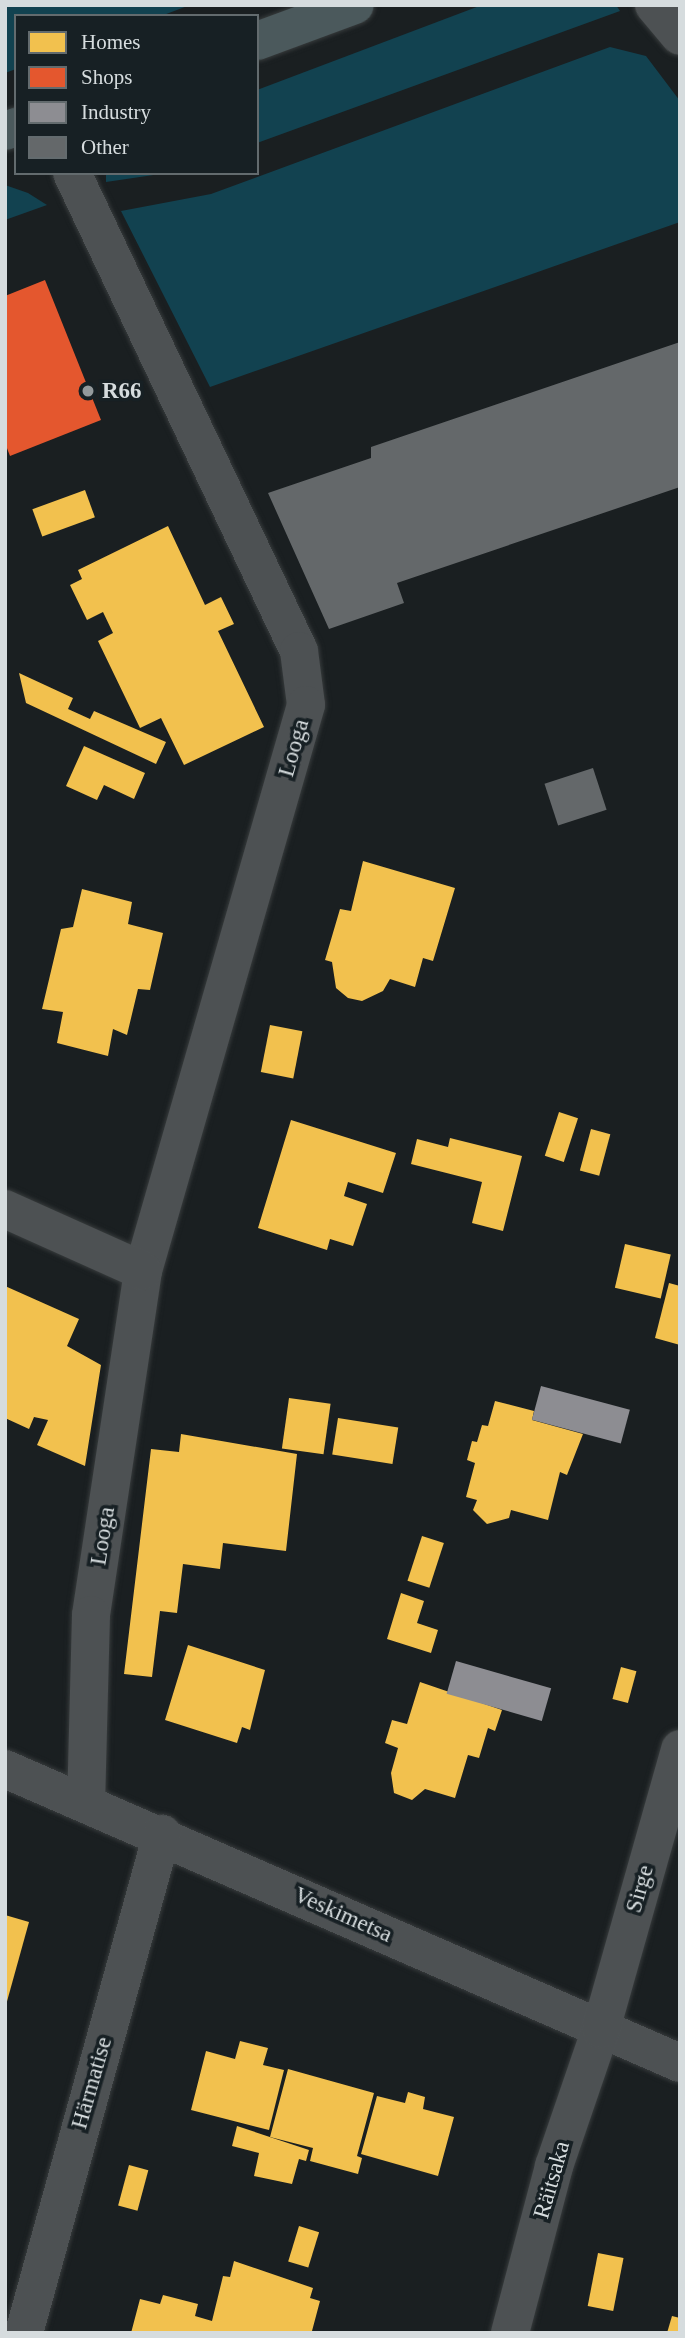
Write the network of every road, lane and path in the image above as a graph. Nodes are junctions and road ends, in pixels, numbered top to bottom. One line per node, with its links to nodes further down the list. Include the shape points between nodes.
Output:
1 (355, 5): 4 (main road)
2 (654, 5): 3 (street)
3 (680, 36)
4 (259, 40)
5 (73, 175): 7 (street, Looga, via 299,652 306,705)
6 (5, 1209): 7 (street)
7 (143, 1271): 10 (street, Looga, via 91,1615)
8 (680, 1749): 12 (street, Sirge)
9 (5, 1769): 10 (street, Veskimetsa)
10 (86, 1803): 11 (street, Veskimetsa)
11 (162, 1834): 12 (street, Veskimetsa); 14 (street, Härmatise)
12 (601, 2029): 13 (street, Veskimetsa); 15 (street, Räitsaka, via 554,2166)
13 (680, 2063)
14 (24, 2333)
15 (510, 2333)

